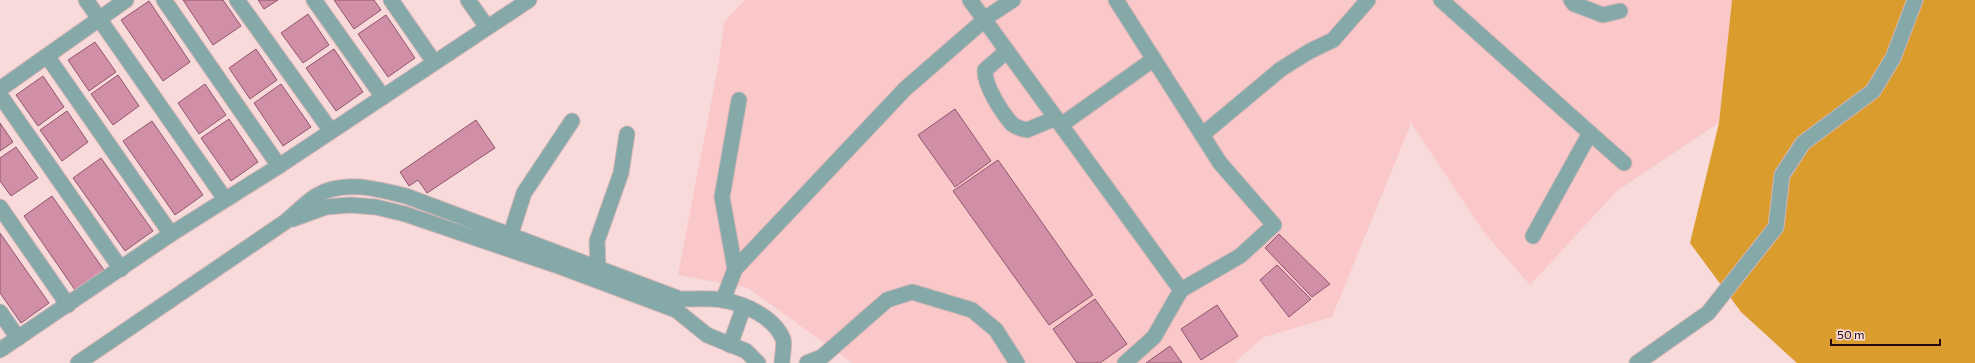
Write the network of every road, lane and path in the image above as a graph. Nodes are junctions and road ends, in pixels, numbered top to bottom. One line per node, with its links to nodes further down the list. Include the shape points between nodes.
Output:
1 (86, 0): 17 (street)
2 (126, 0): 17 (street)
3 (164, 0): 35 (street)
4 (237, 0): 30 (street)
5 (314, 0): 26 (street)
6 (392, 0): 23 (street)
7 (468, 0): 19 (street)
8 (529, 0): 19 (street)
9 (970, 0): 18 (street)
10 (1013, 0): 18 (street)
11 (1116, 0): 22 (street)
12 (1368, 0): 33 (street, via 1333,40 1281,69)
13 (1441, 0): 31 (street)
14 (1572, 0): 16 (street, via 1574,4 1603,15)
15 (1915, 0): 60 (street, via 1894,58 1872,91 1803,143 1782,176 1776,227 1708,313)
16 (1620, 11)
17 (99, 19): 21 (street); 36 (street)
18 (984, 19): 20 (street); 43 (street, via 905,89)
19 (488, 27): 23 (street)
20 (1008, 51): 29 (street); 29 (street, via 985,70 985,76 987,84 1013,125 1027,130)
21 (47, 56): 24 (street); 38 (street)
22 (1154, 59): 29 (street); 33 (street)
23 (434, 62): 26 (street)
24 (0, 89)
25 (0, 96): 42 (street)
26 (383, 97): 30 (street)
27 (739, 100): 43 (street, via 722,197)
28 (572, 121): 40 (street, via 524,193)
29 (1059, 122): 44 (street)
30 (331, 131): 35 (street)
31 (1590, 133): 34 (street); 39 (street)
32 (628, 134): 41 (street, via 621,173 597,241)
33 (1202, 135): 44 (street, via 1220,163 1274,225 1240,256)
34 (1624, 163)
35 (279, 166): 36 (street)
36 (225, 199): 38 (street)
37 (0, 207): 47 (street)
38 (171, 234): 42 (street)
39 (1533, 236)
40 (508, 242): 41 (street); 50 (street, via 676,310); 55 (street, via 376,207 350,205 326,208 285,222)
41 (598, 268): 45 (street, via 680,299)
42 (121, 269): 47 (street)
43 (735, 269): 46 (street)
44 (1181, 290): 59 (street, via 1154,337)
45 (702, 299): 46 (street); 50 (street)
46 (723, 300): 48 (street)
47 (68, 305): 51 (street)
48 (744, 306): 52 (street); 56 (street, via 775,324 783,340)
49 (0, 312): 51 (street)
50 (695, 325): 52 (street, via 707,335)
51 (18, 338): 53 (street)
52 (730, 345): 54 (street)
53 (0, 350)
54 (756, 360): 56 (street)
55 (78, 363)
56 (782, 363)
57 (807, 363): 58 (street, via 822,357 887,300 912,292 972,310 996,330)
58 (1017, 363)
59 (1125, 363)
60 (1638, 363)

